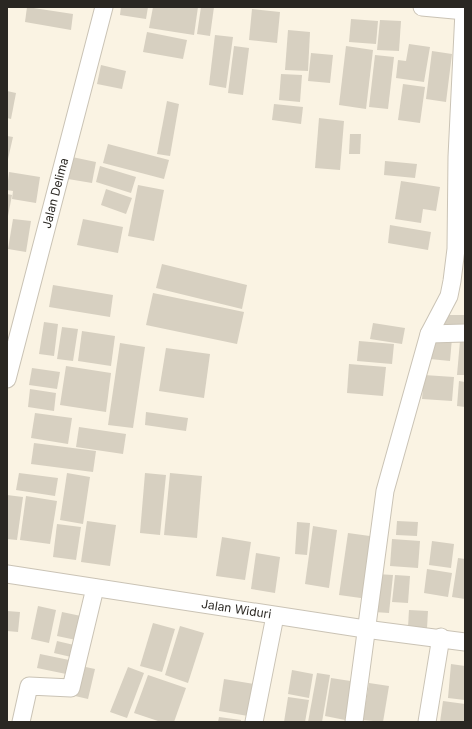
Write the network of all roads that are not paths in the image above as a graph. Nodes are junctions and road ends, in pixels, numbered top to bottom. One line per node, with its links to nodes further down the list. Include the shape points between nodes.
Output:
1 (104, 7): 6 (street, Jalan Delima)
2 (422, 7): 3 (street)
3 (464, 11): 5 (street, via 457,158 456,249 448,296)
4 (465, 333): 5 (street)
5 (429, 334): 10 (street, via 385,492)
6 (7, 379)
7 (7, 574): 8 (street, Jalan Widuri)
8 (96, 588): 9 (street, Jalan Widuri); 13 (street, via 71,688 29,686)
9 (275, 616): 10 (street, Jalan Widuri); 14 (street)
10 (366, 629): 11 (street, Jalan Widuri); 15 (street)
11 (441, 637): 12 (street, Jalan Widuri); 16 (street)
12 (465, 642)
13 (21, 722)
14 (254, 722)
15 (354, 722)
16 (427, 722)

